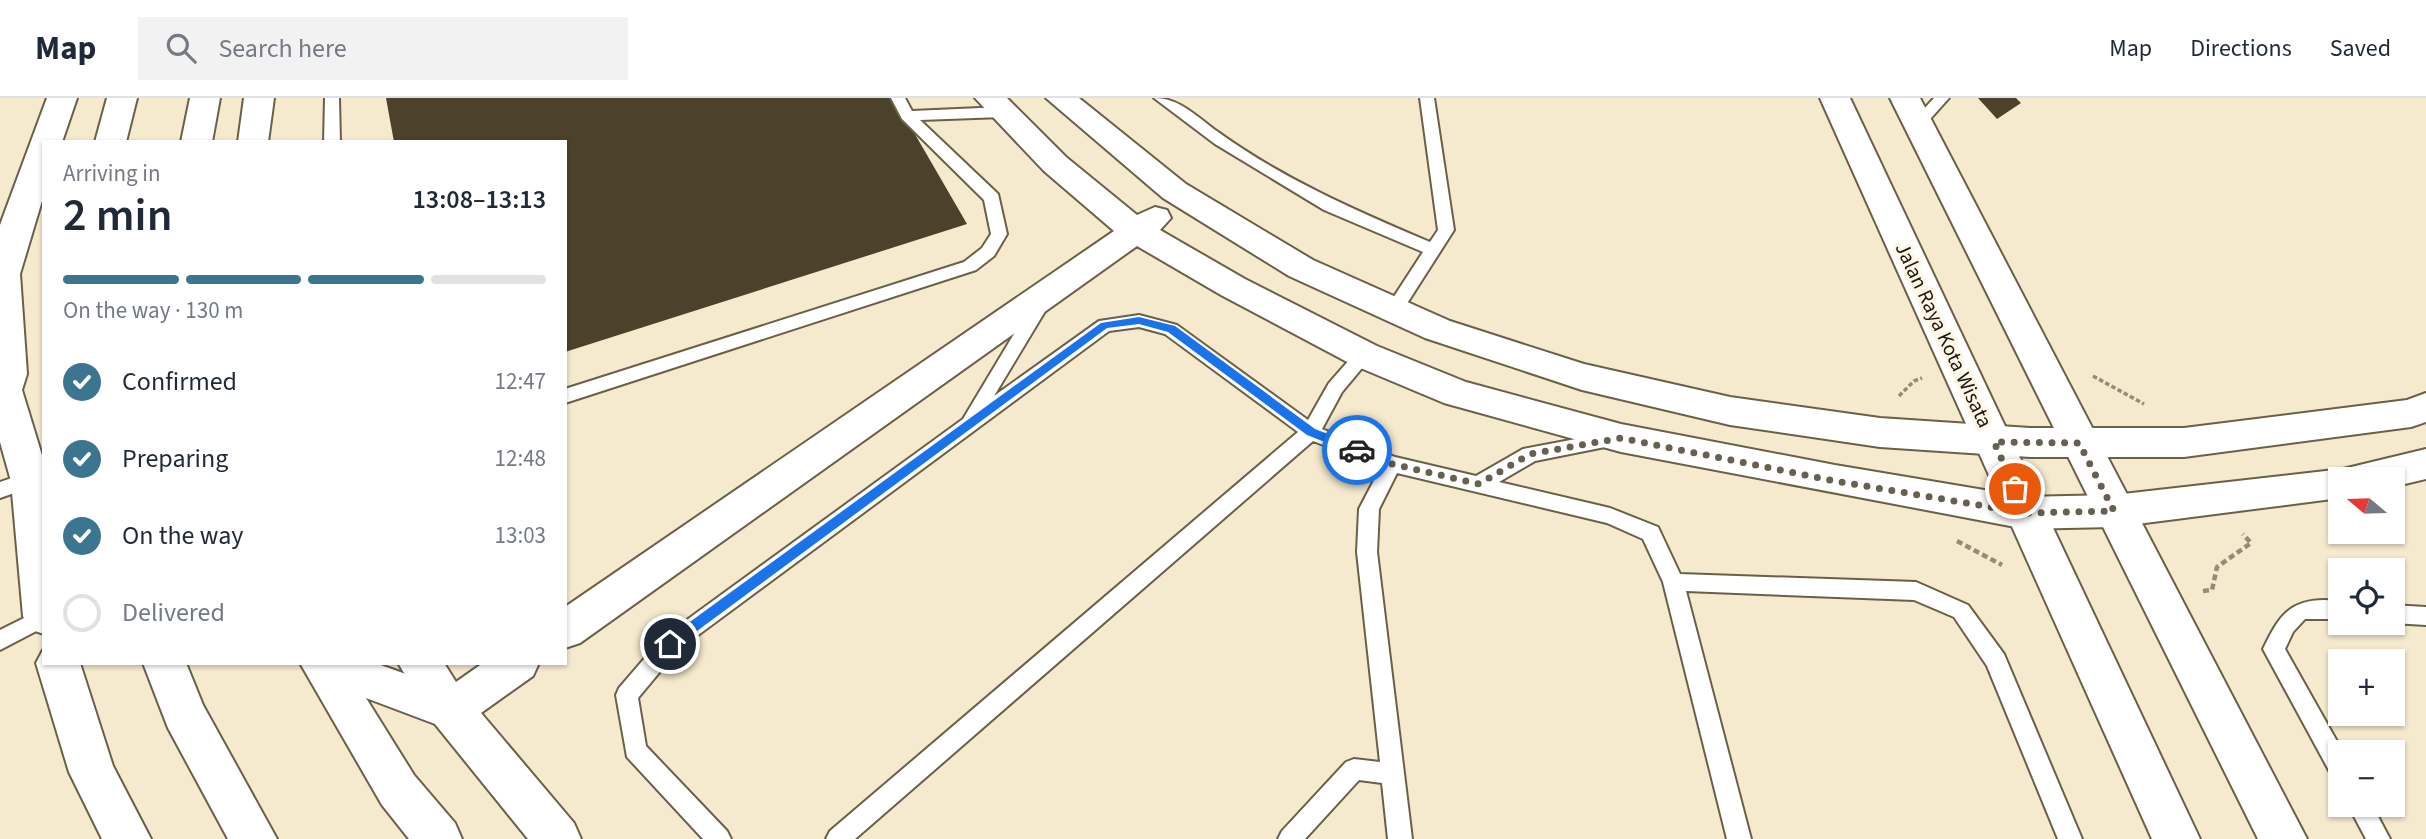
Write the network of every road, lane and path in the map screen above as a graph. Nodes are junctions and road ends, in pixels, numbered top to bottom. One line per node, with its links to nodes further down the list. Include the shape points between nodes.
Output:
1 (62, 98): 15 (street)
2 (122, 98): 16 (street)
3 (205, 98): 17 (street)
4 (259, 98): 18 (street)
5 (332, 98): 19 (lane)
6 (898, 98): 14 (lane)
7 (1061, 98): 21 (street, via 1110,145)
8 (1161, 98): 23 (lane, via 1220,141 1330,206)
9 (1427, 98): 23 (lane, via 1446,230)
10 (1835, 98): 28 (street, Jalan Raya Kota Wisata)
11 (1942, 98): 13 (lane)
12 (996, 105): 14 (lane); 22 (street)
13 (1912, 111): 29 (street)
14 (907, 116): 31 (lane, via 992,198 999,234 988,252 970,266)
15 (47, 140)
16 (111, 140)
17 (196, 140)
18 (253, 140)
19 (332, 140)
20 (42, 154): 24 (street)
21 (1185, 201): 22 (street); 26 (street, via 1270,251)
22 (1134, 230): 25 (street); 27 (street)
23 (1433, 250): 26 (lane)
24 (2, 274): 30 (street)
25 (1048, 290): 33 (lane); 58 (street)
26 (1394, 312): 35 (street, via 1538,365 1591,378 1745,414)
27 (1364, 355): 34 (lane, via 1335,388); 36 (street, via 1457,393)
28 (1958, 363): 35 (path, via 1914,381 1896,400); 37 (street, Jalan Raya Kota Wisata)
29 (2039, 364): 38 (street); 39 (path, via 2082,370 2155,410)
30 (5, 375): 43 (street, via 4,390)
31 (567, 395)
32 (2426, 407): 39 (street, via 2411,414)
33 (968, 426): 34 (lane, via 1105,325 1139,321 1171,329); 74 (lane, via 670,644 627,695 635,750)
34 (1311, 432): 40 (lane); 75 (lane)
35 (1897, 435): 37 (street)
36 (1621, 438): 44 (lane, via 1530,454); 48 (street)
37 (1994, 442): 38 (street); 48 (street, Jalan Raya Kota Wisata)
38 (2079, 443): 39 (street); 47 (street)
39 (2178, 443)
40 (1392, 464): 44 (lane); 68 (lane, via 1369,509 1367,552)
41 (2426, 464): 42 (street)
42 (2405, 469)
43 (24, 482): 53 (street)
44 (1479, 484): 50 (lane, via 1610,516 1651,533)
45 (2328, 484): 46 (street)
46 (2214, 498): 47 (street); 52 (path, via 2251,543 2217,567 2212,590)
47 (2114, 511): 48 (street); 52 (street)
48 (2026, 513): 51 (street, Jalan Raya Kota Wisata)
49 (1955, 540): 51 (path)
50 (1673, 582): 78 (lane); 79 (lane, via 1916,592 1961,611 1996,661)
51 (2064, 596): 80 (street, Jalan Raya Kota Wisata)
52 (2157, 597): 81 (street)
53 (42, 604)
54 (2328, 609): 67 (lane, via 2305,608 2288,619 2274,649)
55 (2405, 615): 56 (lane)
56 (2426, 616)
57 (42, 618): 59 (lane)
58 (567, 629)
59 (0, 641)
60 (59, 665): 70 (street, via 92,772)
61 (165, 665): 71 (street, via 184,714)
62 (322, 665): 72 (street, via 398,790)
63 (327, 665): 66 (street)
64 (420, 665): 66 (street)
65 (515, 665): 66 (street)
66 (451, 710): 73 (street)
67 (2328, 747)
68 (1394, 774): 76 (lane, via 1354,769); 77 (lane)
69 (2366, 817): 82 (lane)
70 (127, 839)
71 (253, 839)
72 (438, 839)
73 (556, 839)
74 (719, 839)
75 (838, 839)
76 (1290, 839)
77 (1400, 839)
78 (1739, 839)
79 (2070, 839)
80 (2176, 839)
81 (2283, 839)
82 (2378, 839)

